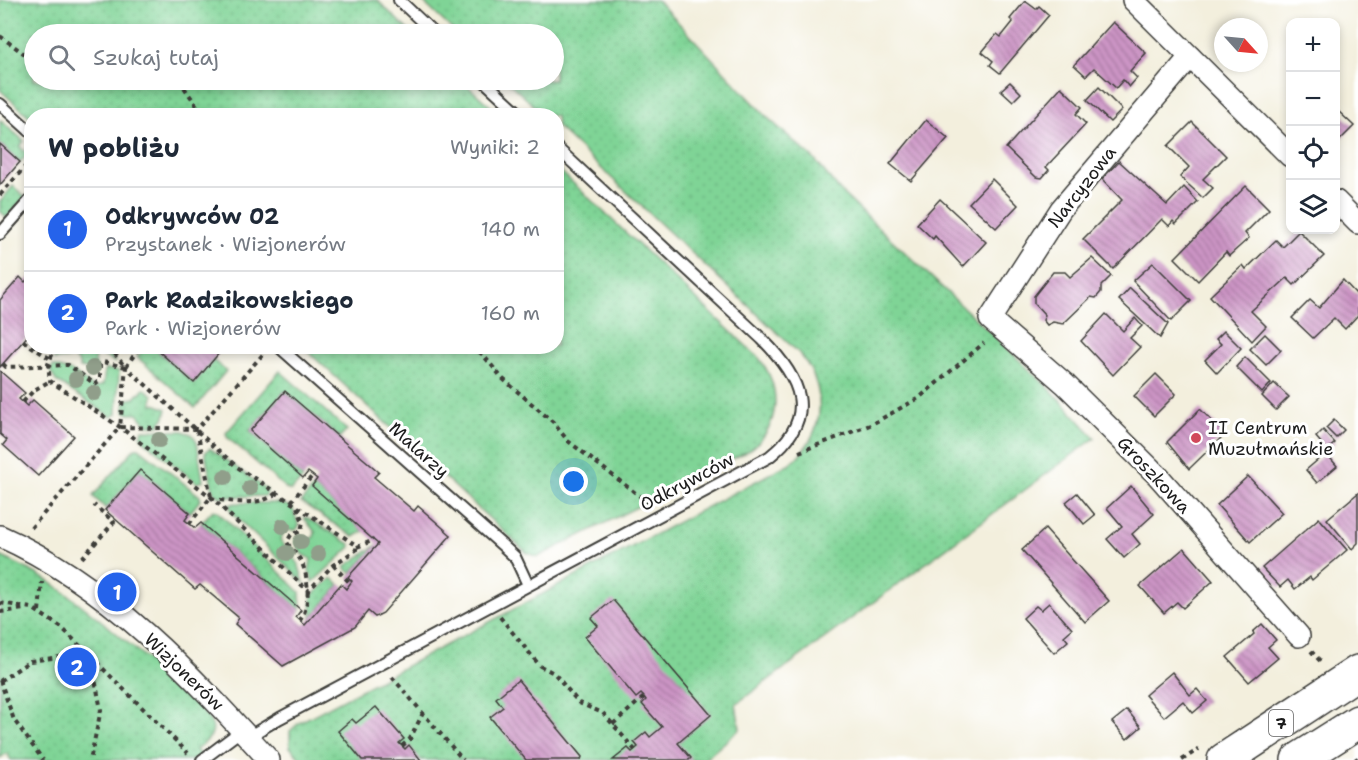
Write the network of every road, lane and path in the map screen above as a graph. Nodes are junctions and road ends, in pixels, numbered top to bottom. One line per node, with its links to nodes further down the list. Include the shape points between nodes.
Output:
1 (399, 0): 3 (lane)
2 (1133, 0): 6 (street)
3 (424, 24)
4 (0, 36): 5 (path)
5 (24, 54)
6 (1190, 57): 13 (street); 21 (street, Narcyzowa, via 1061,209 990,319)
7 (186, 90): 10 (path)
8 (494, 90): 11 (lane)
9 (0, 104): 12 (lane)
10 (198, 108)
11 (513, 108)
12 (24, 125)
13 (1286, 152)
14 (564, 154): 54 (lane, Odkrywców, via 776,353 794,378 799,409 791,435 770,457)
15 (24, 168): 16 (path)
16 (0, 195)
17 (1340, 206): 19 (street)
18 (24, 207): 20 (lane)
19 (1358, 223)
20 (0, 234)
21 (997, 326): 37 (path, via 984,343 919,398 870,425); 62 (street, Groszkowa, via 1065,384 1158,476)
22 (43, 354): 29 (path)
23 (51, 354): 29 (path)
24 (115, 354): 32 (path)
25 (135, 354): 32 (path)
26 (263, 354): 36 (path)
27 (287, 354): 54 (lane, Malarzy, via 502,545 514,557)
28 (482, 354): 44 (path, via 568,441)
29 (49, 358): 31 (path)
30 (3, 364): 31 (path)
31 (48, 364): 32 (path, via 68,365 95,384 100,380 103,362); 33 (path)
32 (126, 367): 35 (path); 36 (path)
33 (50, 381): 34 (path); 35 (path)
34 (23, 402)
35 (120, 427): 36 (path); 40 (path); 46 (path)
36 (197, 429): 39 (path, via 237,467); 40 (path)
37 (799, 452)
38 (313, 476): 41 (path)
39 (276, 493): 40 (path, via 267,500 224,501); 41 (path)
40 (211, 497): 45 (path); 55 (path)
41 (291, 502): 43 (path)
42 (94, 505): 50 (path, via 114,522)
43 (296, 506): 49 (path); 55 (path, via 303,528 287,542 302,563)
44 (653, 506)
45 (189, 524)
46 (31, 528)
47 (0, 536): 71 (street, Wizjonerów, via 46,560 102,599 172,658)
48 (374, 540): 49 (path)
49 (357, 547): 51 (path)
50 (81, 558)
51 (333, 565): 53 (path); 55 (path)
52 (43, 574): 58 (path)
53 (350, 583)
54 (528, 585): 71 (lane, Odkrywców)
55 (308, 591): 61 (path, via 305,614)
56 (0, 603): 57 (path)
57 (32, 608): 58 (path); 59 (path)
58 (39, 611): 63 (path)
59 (0, 612)
60 (497, 614): 70 (path, via 540,666 554,673 579,703 603,713)
61 (300, 620)
62 (1299, 636)
63 (90, 653): 66 (path, via 30,661); 75 (path, via 101,710); 76 (path)
64 (388, 672): 68 (path)
65 (1358, 672): 80 (main road, 7)
66 (0, 680): 74 (path, via 14,720)
67 (644, 697): 70 (path)
68 (423, 713): 72 (path); 79 (path)
69 (1358, 722): 81 (main road, 7)
70 (613, 724): 73 (path)
71 (245, 734): 77 (lane, Odkrywców); 78 (street, Wizjonerów)
72 (402, 746)
73 (635, 750)
74 (44, 760)
75 (90, 760)
76 (195, 760)
77 (202, 760)
78 (269, 760)
79 (463, 760)
80 (1224, 760)
81 (1298, 760)

